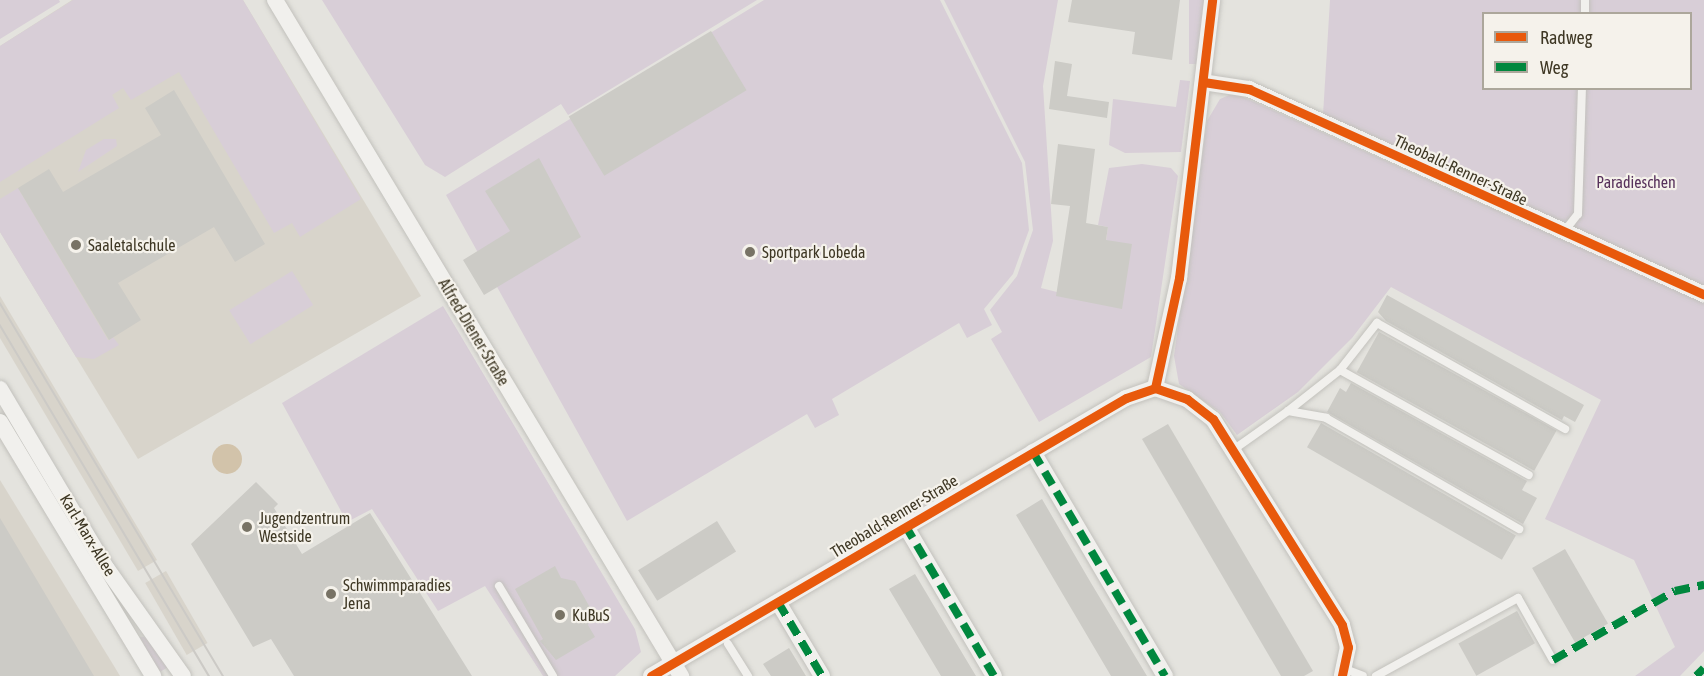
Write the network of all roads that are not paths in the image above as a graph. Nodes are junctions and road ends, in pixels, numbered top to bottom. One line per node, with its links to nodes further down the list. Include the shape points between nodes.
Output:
1 (275, 0): 22 (street, Alfred-Diener-Straße)
2 (1212, 0): 3 (street)
3 (1203, 82): 5 (street, Theobald-Renner-Straße, via 1250,89); 8 (street, via 1179,279)
4 (1582, 90): 5 (lane, via 1578,214)
5 (1563, 233): 6 (street, Theobald-Renner-Straße)
6 (1704, 294)
7 (1340, 370): 10 (lane); 12 (lane, via 1377,323); 15 (lane)
8 (1155, 388): 13 (street, via 1187,399 1213,419); 14 (street, Theobald-Renner-Straße, via 1126,398)
9 (0, 389): 25 (street, Karl-Marx-Allee, via 107,568)
10 (1288, 411): 13 (lane); 17 (lane, via 1326,418)
11 (0, 422): 24 (street, Karl-Marx-Allee)
12 (1565, 429)
13 (1233, 450): 23 (street, via 1342,625)
14 (1033, 452): 16 (street, Theobald-Renner-Straße); 31 (street)
15 (1529, 475)
16 (906, 525): 19 (street, Theobald-Renner-Straße); 30 (street, Theobald-Renner-Straße)
17 (1519, 528)
18 (499, 586): 26 (lane)
19 (778, 602): 22 (street, Theobald-Renner-Straße); 29 (street)
20 (728, 644): 28 (lane)
21 (1553, 660): 33 (lane, via 1518,598)
22 (677, 670): 27 (street, Theobald-Renner-Straße)
23 (1344, 673): 32 (lane)
24 (153, 676)
25 (183, 676)
26 (553, 676)
27 (651, 676)
28 (748, 676)
29 (822, 676)
30 (994, 676)
31 (1165, 676)
32 (1363, 676)
33 (1376, 676)

